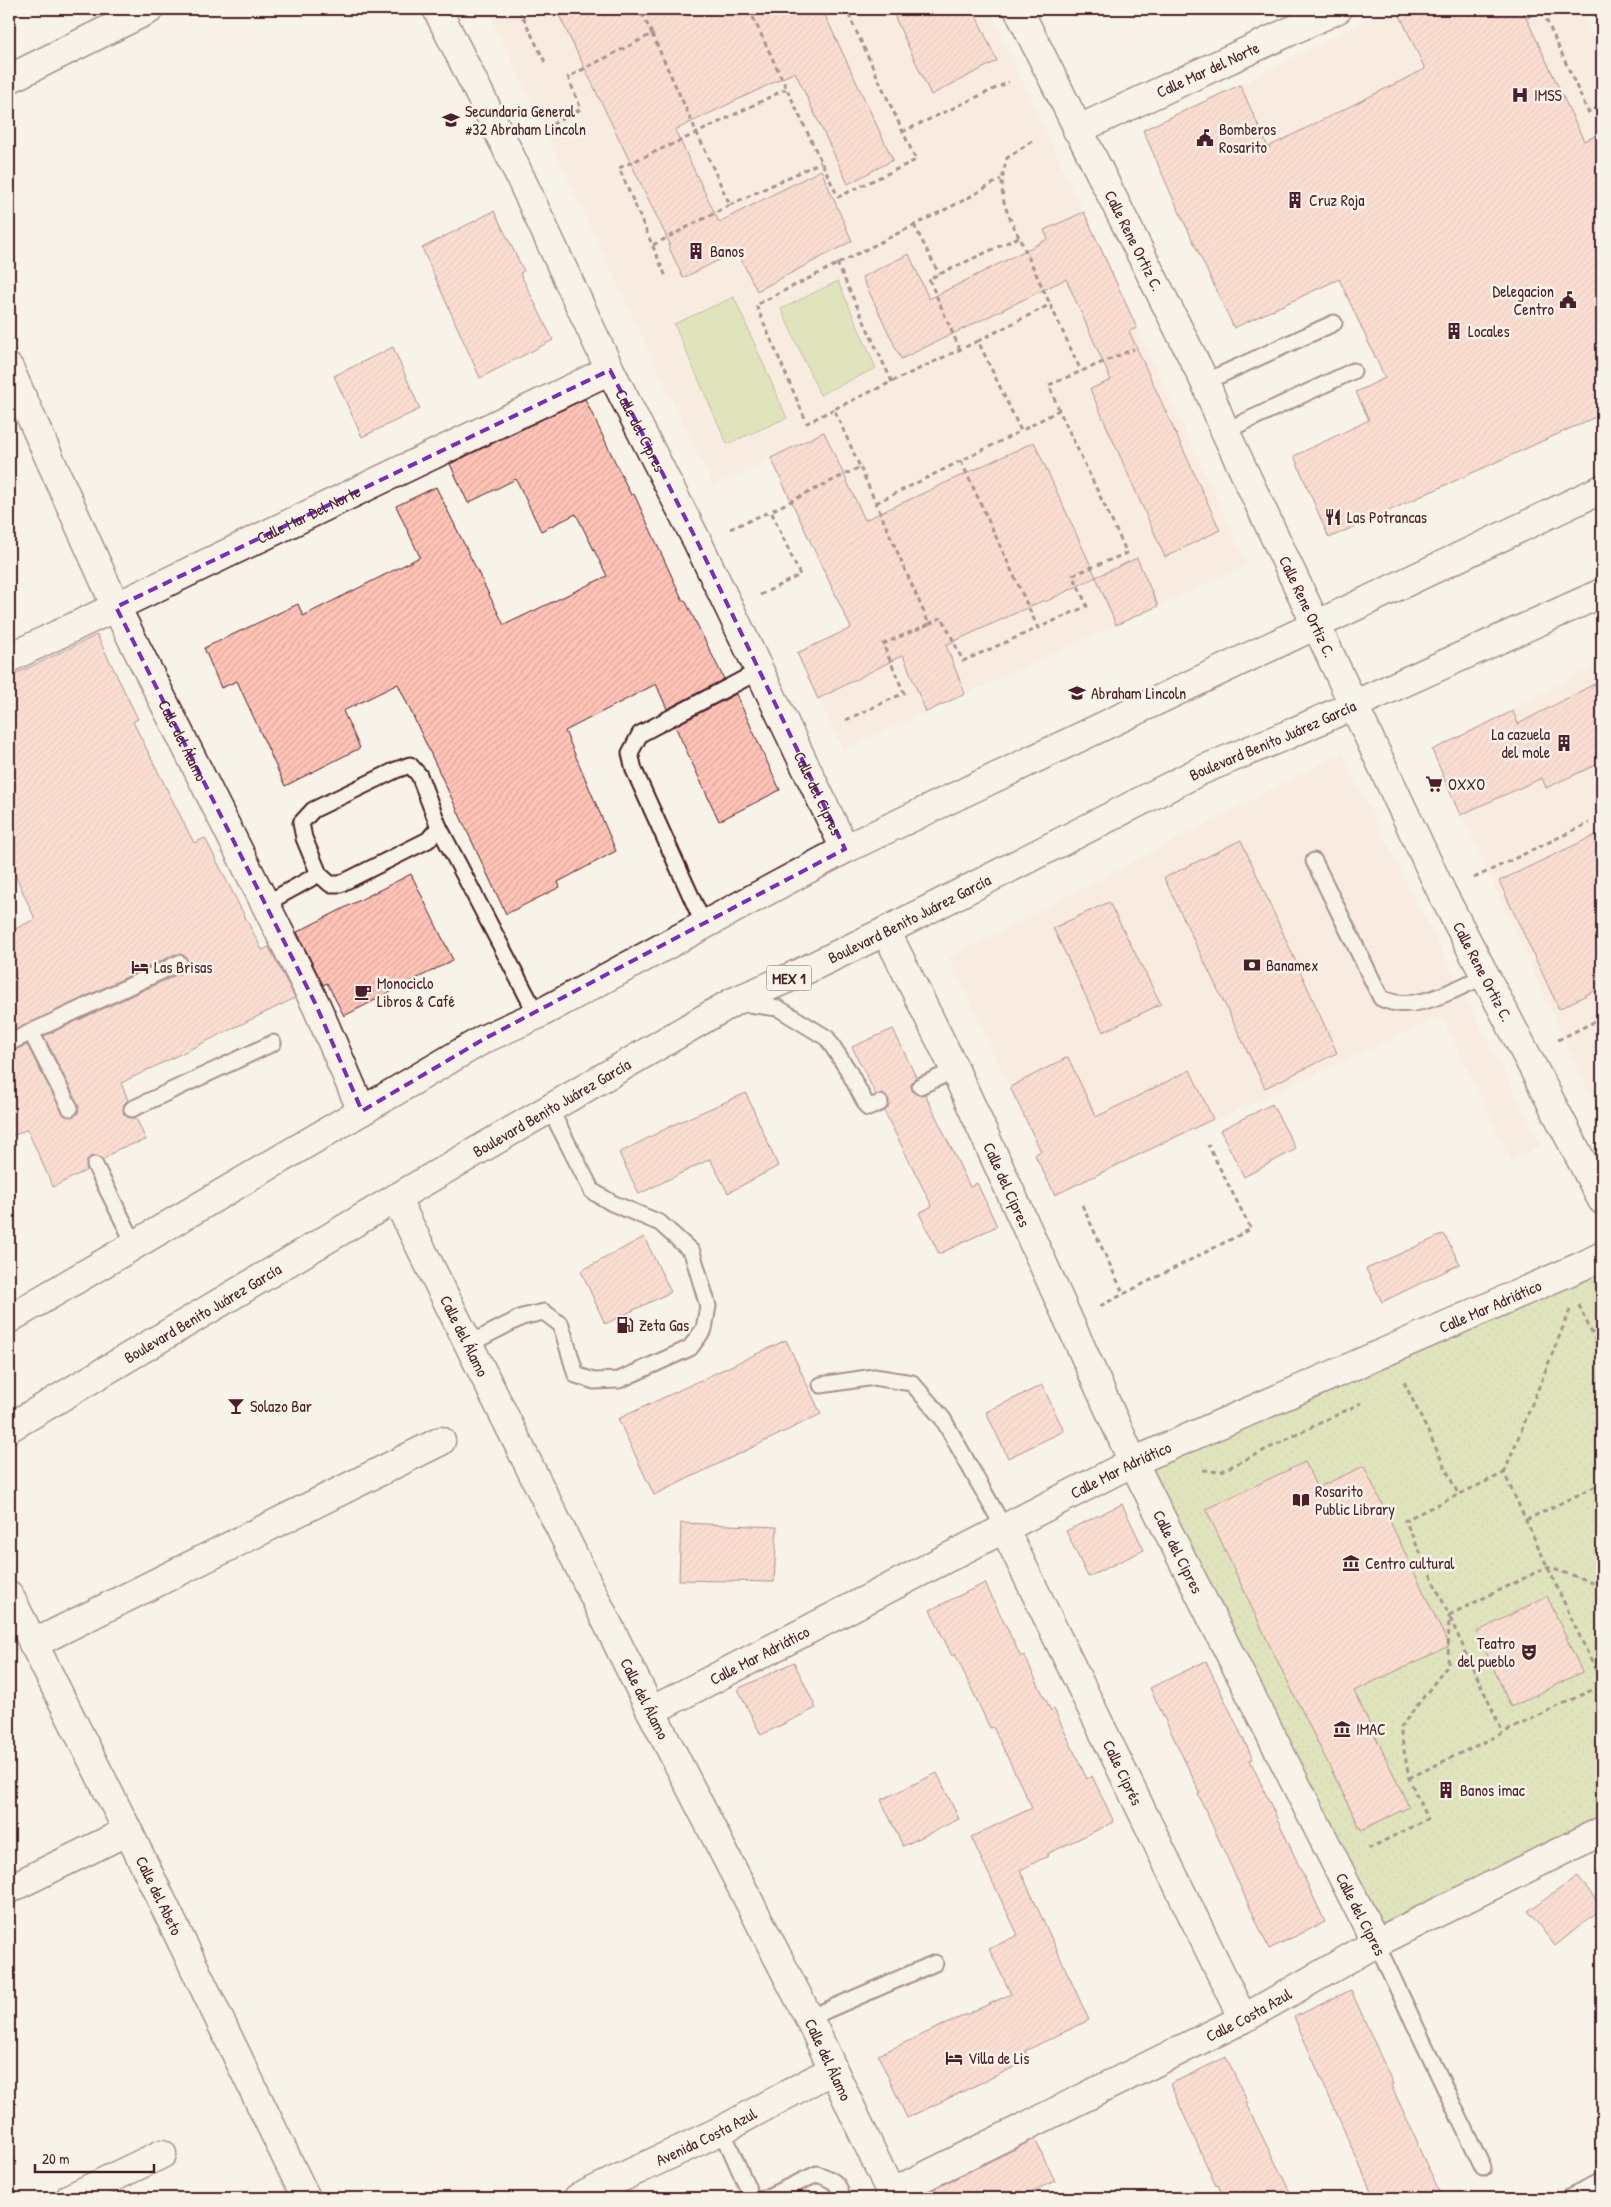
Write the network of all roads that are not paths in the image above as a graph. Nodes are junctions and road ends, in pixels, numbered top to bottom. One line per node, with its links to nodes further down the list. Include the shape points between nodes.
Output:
1 (150, 9): 5 (street)
2 (437, 9): 9 (street, Calle del Cipres, via 507,149)
3 (1018, 9): 6 (street, Calle Rene Ortiz C.)
4 (1338, 9): 6 (street, Calle Mar del Norte)
5 (9, 79)
6 (1077, 130): 11 (street, Calle Rene Ortiz C.)
7 (1334, 323): 11 (lane)
8 (9, 368): 15 (street, Calle del Álamo)
9 (610, 370): 15 (street, Calle Mar Del Norte); 18 (street, Calle del Cipres)
10 (1353, 371): 12 (lane)
11 (1205, 382): 12 (street, Calle Rene Ortiz C.)
12 (1225, 431): 16 (street, Calle Rene Ortiz C.)
13 (1602, 489): 16 (street)
14 (1602, 593): 19 (street, Boulevard Benito Juárez García / MEX 1)
15 (116, 608): 17 (street, Calle Mar Del Norte); 24 (street, Calle del Álamo)
16 (1316, 624): 19 (street, Calle Rene Ortiz C.); 21 (street)
17 (9, 658)
18 (759, 671): 21 (street, Calle del Cipres); 25 (lane, via 640,734 630,752 634,770)
19 (1354, 703): 26 (street, Boulevard Benito Juárez García / MEX 1, via 1202,770); 28 (street, Calle Rene Ortiz C., via 1442,893)
20 (440, 826): 23 (lane, via 428,840 340,884 330,884); 23 (lane, via 419,775 410,765 396,770 313,810 301,823); 30 (lane)
21 (845, 849): 25 (street)
22 (1314, 860): 28 (lane, via 1381,998 1393,1004 1409,1004 1433,998)
23 (319, 874): 24 (lane)
24 (265, 904): 40 (street, Calle del Álamo, via 316,1005)
25 (704, 925): 30 (street)
26 (886, 931): 29 (street, Boulevard Benito Juárez García / MEX 1); 34 (street, Calle del Cipres)
27 (179, 962): 31 (lane)
28 (1485, 976): 43 (street, Calle Rene Ortiz C.)
29 (733, 1002): 36 (lane, via 778,1008 827,1038 868,1108); 39 (street, Boulevard Benito Juárez García / MEX 1)
30 (536, 1015): 40 (street, via 484,1039)
31 (31, 1032): 32 (lane); 37 (lane)
32 (9, 1043)
33 (273, 1043): 38 (lane)
34 (955, 1070): 35 (lane); 51 (street, Calle del Cipres)
35 (920, 1086)
36 (880, 1103)
37 (70, 1108)
38 (132, 1109)
39 (550, 1109): 42 (street, Boulevard Benito Juárez García / MEX 1); 47 (lane, via 592,1191 660,1223 692,1252 708,1306 704,1329 690,1348 619,1380 594,1381 576,1375 561,1325 544,1312 522,1317)
40 (362, 1111): 44 (street)
41 (95, 1165): 44 (lane)
42 (396, 1198): 47 (street, Calle del Álamo); 49 (street, Boulevard Benito Juárez García / MEX 1)
43 (1602, 1200)
44 (135, 1245): 46 (street)
45 (1592, 1261): 51 (street, Calle Mar Adriático)
46 (9, 1319)
47 (469, 1344): 55 (street, Calle del Álamo)
48 (821, 1385): 52 (lane, via 874,1377 912,1383 943,1419)
49 (9, 1428)
50 (441, 1441): 54 (street)
51 (1133, 1462): 52 (street, Calle Mar Adriático); 59 (street, Calle del Cipres)
52 (1004, 1528): 55 (street, Calle Mar Adriático); 62 (street, Calle Ciprés)
53 (9, 1596): 54 (street, Calle del Abeto)
54 (34, 1644): 57 (street, Calle del Abeto)
55 (651, 1711): 61 (street, Calle del Álamo)
56 (1602, 1830): 59 (street, Calle Costa Azul)
57 (128, 1831): 58 (street); 70 (street, Calle del Abeto)
58 (9, 1889)
59 (1376, 1944): 62 (street, Calle Costa Azul); 66 (lane, Calle del Cipres)
60 (935, 1963): 61 (lane)
61 (809, 2018): 63 (street, Calle del Álamo)
62 (1243, 2019): 68 (street, Calle Costa Azul)
63 (832, 2070): 64 (street, Avenida Costa Azul); 68 (street, Calle del Álamo)
64 (722, 2130): 71 (street, Avenida Costa Azul); 72 (lane)
65 (162, 2154): 69 (street)
66 (1483, 2168)
67 (1602, 2182): 75 (lane)
68 (892, 2196)
69 (70, 2198)
70 (306, 2198)
71 (578, 2198)
72 (752, 2198)
73 (765, 2198): 74 (lane, via 817,2174 834,2180)
74 (842, 2198)
75 (1568, 2198)

